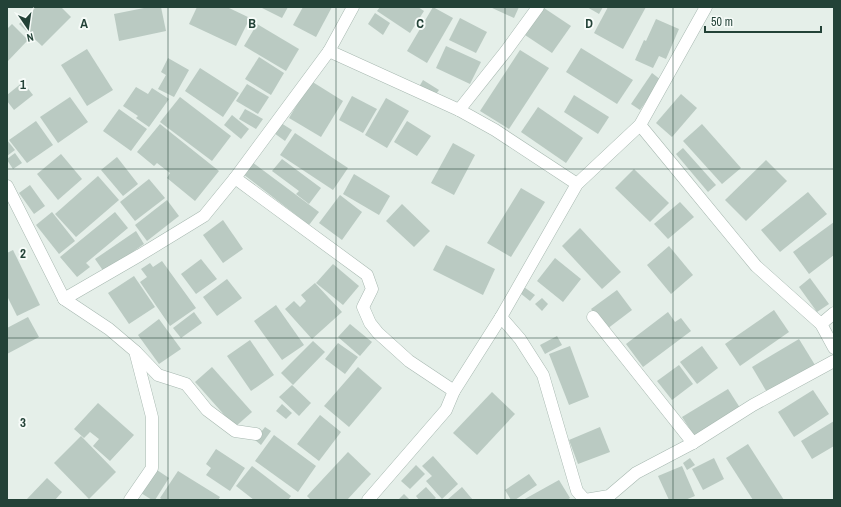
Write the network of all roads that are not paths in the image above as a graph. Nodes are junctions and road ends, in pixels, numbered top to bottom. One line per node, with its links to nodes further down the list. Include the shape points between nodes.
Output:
1 (353, 7): 4 (street)
2 (538, 7): 5 (street)
3 (706, 7): 6 (street)
4 (329, 51): 5 (street); 7 (street)
5 (459, 110): 8 (street, via 495,130)
6 (640, 125): 8 (street); 14 (street, via 756,266)
7 (235, 178): 10 (street, via 204,216); 18 (street, via 367,275 372,289 363,307 378,334 409,360)
8 (577, 184): 12 (street)
9 (7, 186): 10 (street)
10 (64, 299): 16 (street, via 109,329)
11 (834, 313): 14 (street)
12 (501, 317): 18 (street); 23 (street, via 520,339 543,375 577,491)
13 (593, 317): 20 (street)
14 (821, 324): 15 (street)
15 (834, 348)
16 (135, 351): 19 (street, via 158,375 186,384 207,410 235,431); 21 (street, via 152,417 152,468)
17 (834, 361): 20 (street, via 753,405)
18 (454, 391): 22 (street, via 446,410)
19 (256, 434)
20 (693, 443): 23 (street, via 636,473 609,496)
21 (130, 500)
22 (368, 500)
23 (585, 500)

